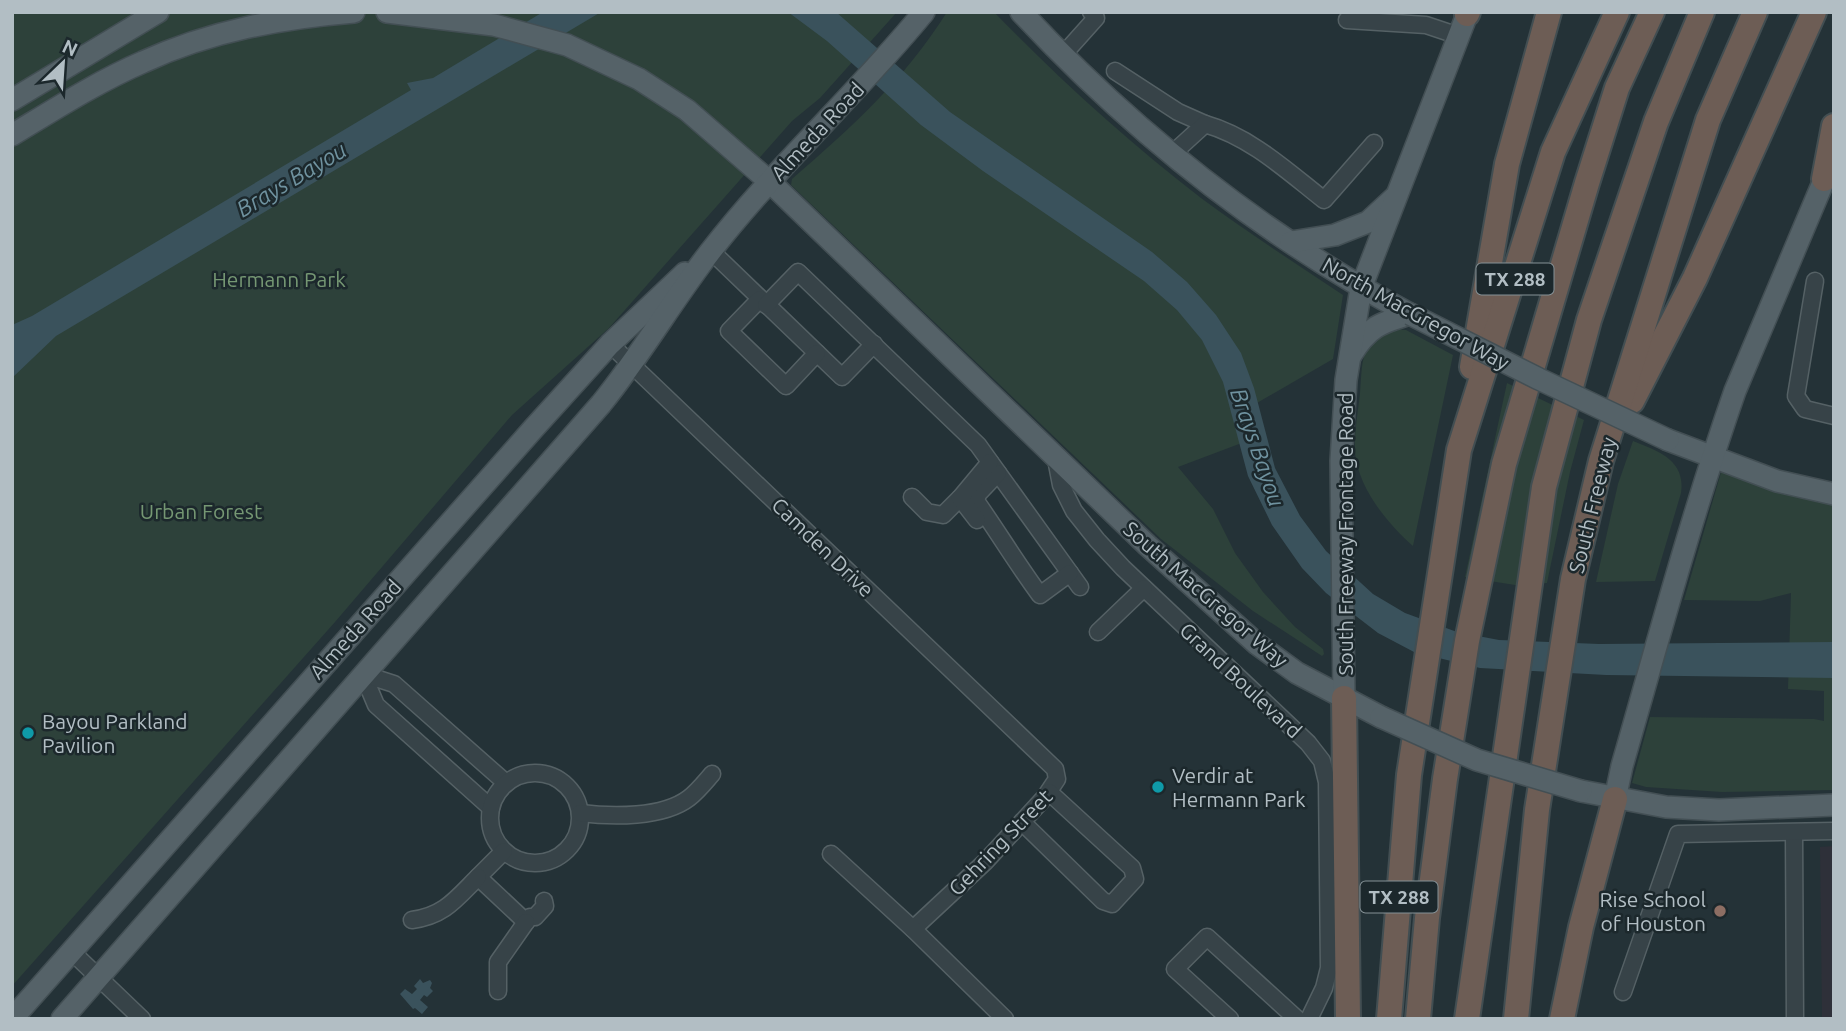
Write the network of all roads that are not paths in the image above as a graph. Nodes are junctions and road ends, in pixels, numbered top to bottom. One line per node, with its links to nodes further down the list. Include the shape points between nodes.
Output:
1 (158, 12): 15 (main road)
2 (354, 12): 17 (main road, via 258,24)
3 (387, 12): 26 (main road, South MacGregor Way, via 486,24 567,45 651,86 691,113)
4 (1021, 12): 16 (main road, North MacGregor Way)
5 (1549, 12): 40 (highway, via 1494,226)
6 (1617, 12): 40 (highway, TX 288, via 1553,152)
7 (1652, 12): 87 (highway, via 1617,88 1504,464 1467,641 1445,779)
8 (1702, 12): 88 (highway, via 1656,122 1589,320 1544,487)
9 (1755, 12): 43 (highway, South Freeway, via 1708,120)
10 (1814, 12): 43 (highway, via 1695,278)
11 (923, 13): 26 (main road, Almeda Road)
12 (1096, 14): 16 (street)
13 (1466, 19): 14 (street, via 1426,25); 27 (main road, South Freeway Frontage Road)
14 (1347, 20)
15 (127, 30): 17 (main road); 19 (main road)
16 (1062, 56): 24 (main road, North MacGregor Way)
17 (144, 61): 22 (main road)
18 (1115, 71): 20 (street, via 1178,113)
19 (12, 100)
20 (1205, 124): 23 (street, via 1255,148 1324,200); 24 (street)
21 (1834, 125): 25 (highway)
22 (12, 135)
23 (1374, 143)
24 (1171, 155): 28 (main road, North MacGregor Way)
25 (1829, 169): 41 (main road, via 1735,391)
26 (770, 182): 29 (main road, Almeda Road); 42 (main road, South MacGregor Way)
27 (1399, 194): 28 (main road, via 1368,222 1335,235); 31 (main road, South Freeway Frontage Road)
28 (1291, 242): 31 (main road, North MacGregor Way)
29 (710, 251): 32 (street); 34 (main road, Almeda Road); 37 (main road, Almeda Road)
30 (1815, 281): 39 (street, via 1796,396 1805,409)
31 (1361, 288): 33 (main road, North MacGregor Way); 38 (main road, South Freeway Frontage Road)
32 (763, 302): 35 (street, via 798,272); 36 (street); 36 (street, via 729,331 786,386)
33 (1410, 314): 38 (main road, via 1376,325 1362,338); 41 (main road, North MacGregor Way, bridge)
34 (610, 344): 37 (street, Camden Drive); 53 (main road, Almeda Road)
35 (874, 344): 36 (street, via 842,377); 44 (street, via 978,445)
36 (817, 353)
37 (633, 365): 54 (main road, Almeda Road); 56 (street, Camden Drive)
38 (1347, 370): 55 (main road, South Freeway Frontage Road, via 1341,461)
39 (1834, 416)
40 (1459, 450): 86 (highway, TX 288, via 1409,775)
41 (1713, 458): 45 (main road, North MacGregor Way, via 1777,481); 60 (main road, via 1682,553)
42 (1056, 459): 51 (street, Grand Boulevard, via 1061,485 1074,511); 55 (main road, South MacGregor Way, via 1257,644 1297,673)
43 (1601, 461): 89 (highway, South Freeway, via 1573,579 1537,810)
44 (994, 467): 47 (street); 48 (street, via 976,501); 49 (street)
45 (1834, 494)
46 (912, 497): 47 (street, via 927,512 943,515)
47 (960, 498): 48 (street, via 1000,553)
48 (1013, 560): 49 (street, via 1040,595)
49 (1070, 573): 50 (street)
50 (1080, 587)
51 (1144, 588): 52 (street); 84 (street, Grand Boulevard, via 1280,715 1322,761 1327,782 1329,968)
52 (1098, 632)
53 (337, 650): 54 (main road); 74 (main road, Almeda Road)
54 (363, 674): 58 (street, via 394,684); 62 (street, via 376,705); 75 (main road, Almeda Road)
55 (1344, 698): 60 (main road, South MacGregor Way, bridge, via 1477,760); 85 (highway)
56 (1035, 750): 59 (street, Gehring Street, via 1055,769 1058,779)
57 (712, 774): 63 (street, via 681,804 640,815)
58 (506, 783): 62 (street); 63 (street, via 519,775 549,774 573,792)
59 (1049, 792): 64 (street, Gehring Street); 64 (street, via 1132,869 1135,879 1112,904 1103,901)
60 (1615, 799): 61 (main road, South MacGregor Way, via 1719,810); 90 (highway)
61 (1834, 805)
62 (491, 808): 67 (street, via 492,831)
63 (580, 813): 67 (street, via 579,832 572,845 551,861 525,862)
64 (1022, 822): 73 (street, Gehring Street)
65 (1834, 831): 66 (street)
66 (1794, 833): 77 (street, via 1678,834); 91 (street)
67 (504, 850): 69 (street)
68 (831, 855): 73 (street)
69 (478, 877): 71 (street); 72 (street, via 441,912)
70 (549, 897): 71 (street, via 535,917)
71 (528, 919): 76 (street, via 498,962)
72 (412, 920)
73 (913, 929): 81 (street)
74 (71, 951): 75 (street); 78 (main road, Almeda Road)
75 (99, 976): 79 (main road, Almeda Road); 80 (street)
76 (498, 991)
77 (1623, 992)
78 (12, 1019)
79 (62, 1019)
80 (142, 1019)
81 (1005, 1019)
82 (1230, 1019): 83 (street, via 1175,970 1207,937)
83 (1297, 1019)
84 (1309, 1019)
85 (1348, 1019)
86 (1389, 1019)
87 (1418, 1019)
88 (1467, 1019)
89 (1516, 1019)
90 (1562, 1019)
91 (1795, 1019)

